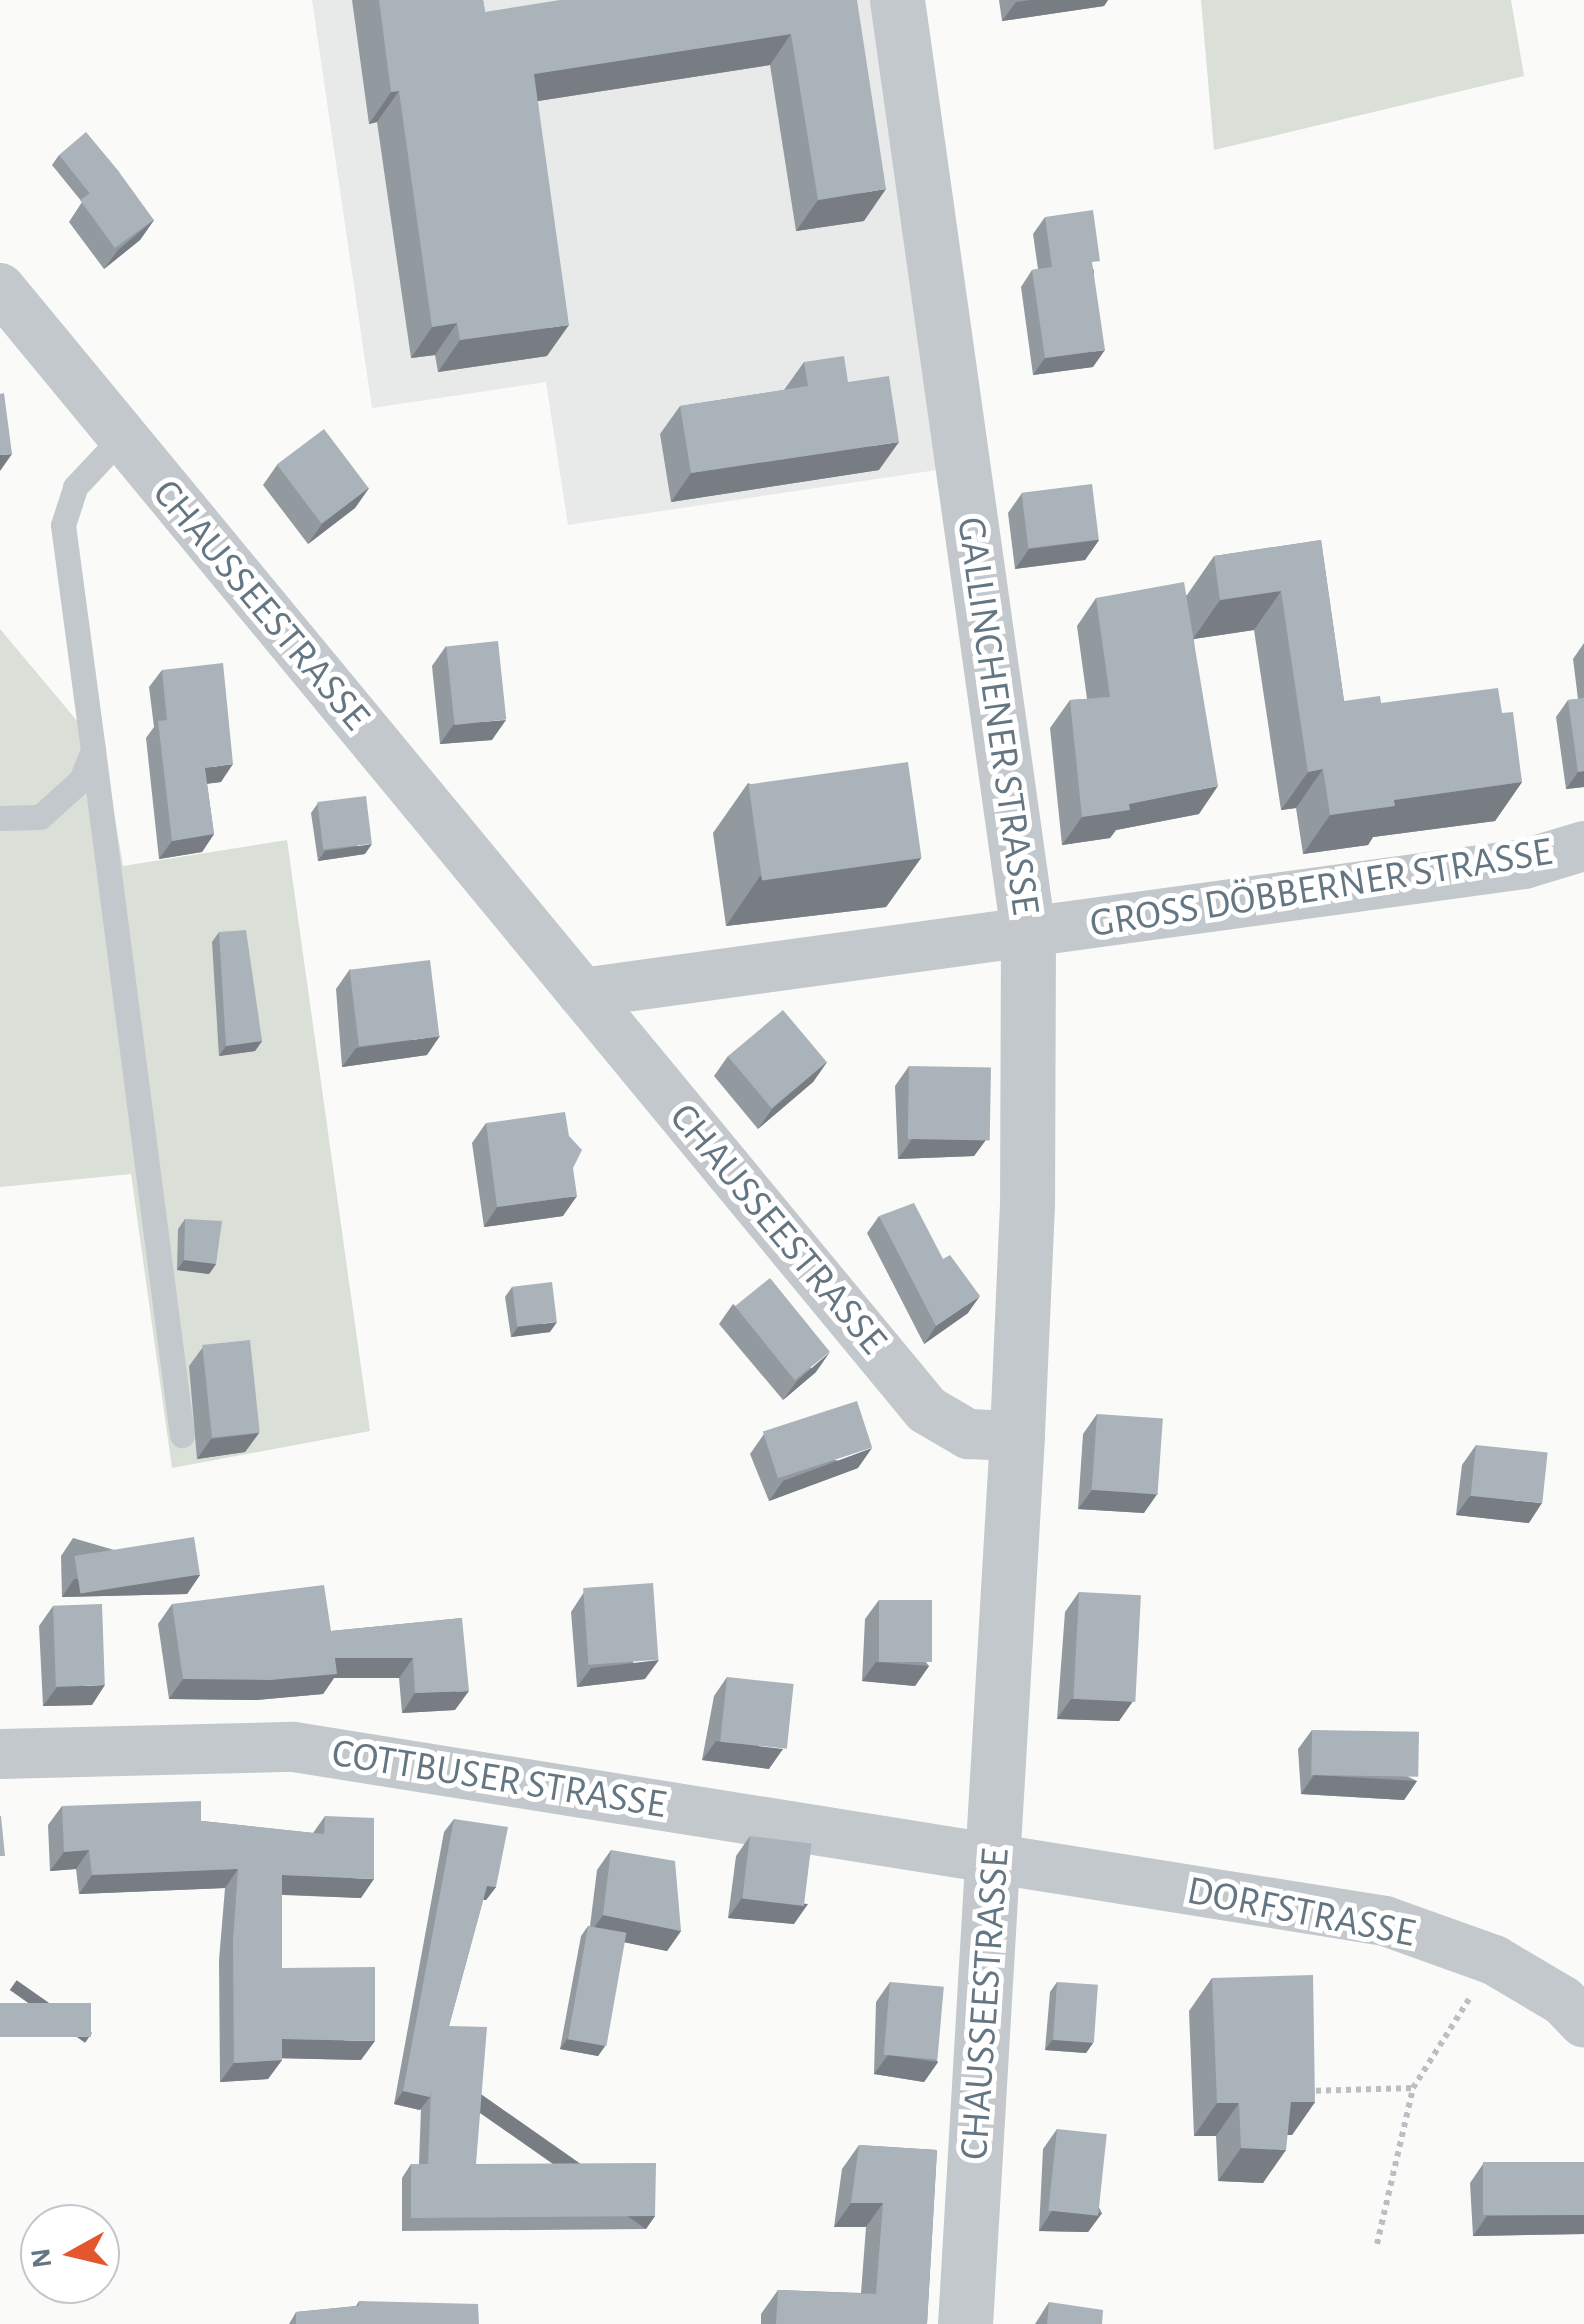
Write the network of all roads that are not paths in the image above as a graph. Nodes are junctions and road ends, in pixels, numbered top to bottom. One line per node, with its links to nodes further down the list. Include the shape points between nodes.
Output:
1 (897, 0): 7 (street, GALLINCHENER STRASSE)
2 (0, 288): 3 (street, CHAUSSEESTRASSE)
3 (122, 437): 4 (lane, via 74,487 63,525); 8 (street, CHAUSSEESTRASSE)
4 (93, 750): 5 (lane, via 81,780 40,817); 9 (lane)
5 (0, 818)
6 (1584, 846): 7 (street, GROSS DÖBBERNER STRASSE, via 1524,864)
7 (1028, 932): 8 (street, GROSS DÖBBERNER STRASSE); 10 (street, GALLINCHENER STRASSE)
8 (582, 993): 10 (street, CHAUSSEESTRASSE, via 927,1410 968,1434)
9 (182, 1435)
10 (1017, 1436): 12 (street, CHAUSSEESTRASSE)
11 (0, 1754): 12 (street, COTTBUSER STRASSE, via 294,1747)
12 (995, 1856): 13 (street, DORFSTRASSE, via 1385,1921 1494,1960); 14 (street, CHAUSSEESTRASSE)
13 (1577, 2006)
14 (964, 2324)

